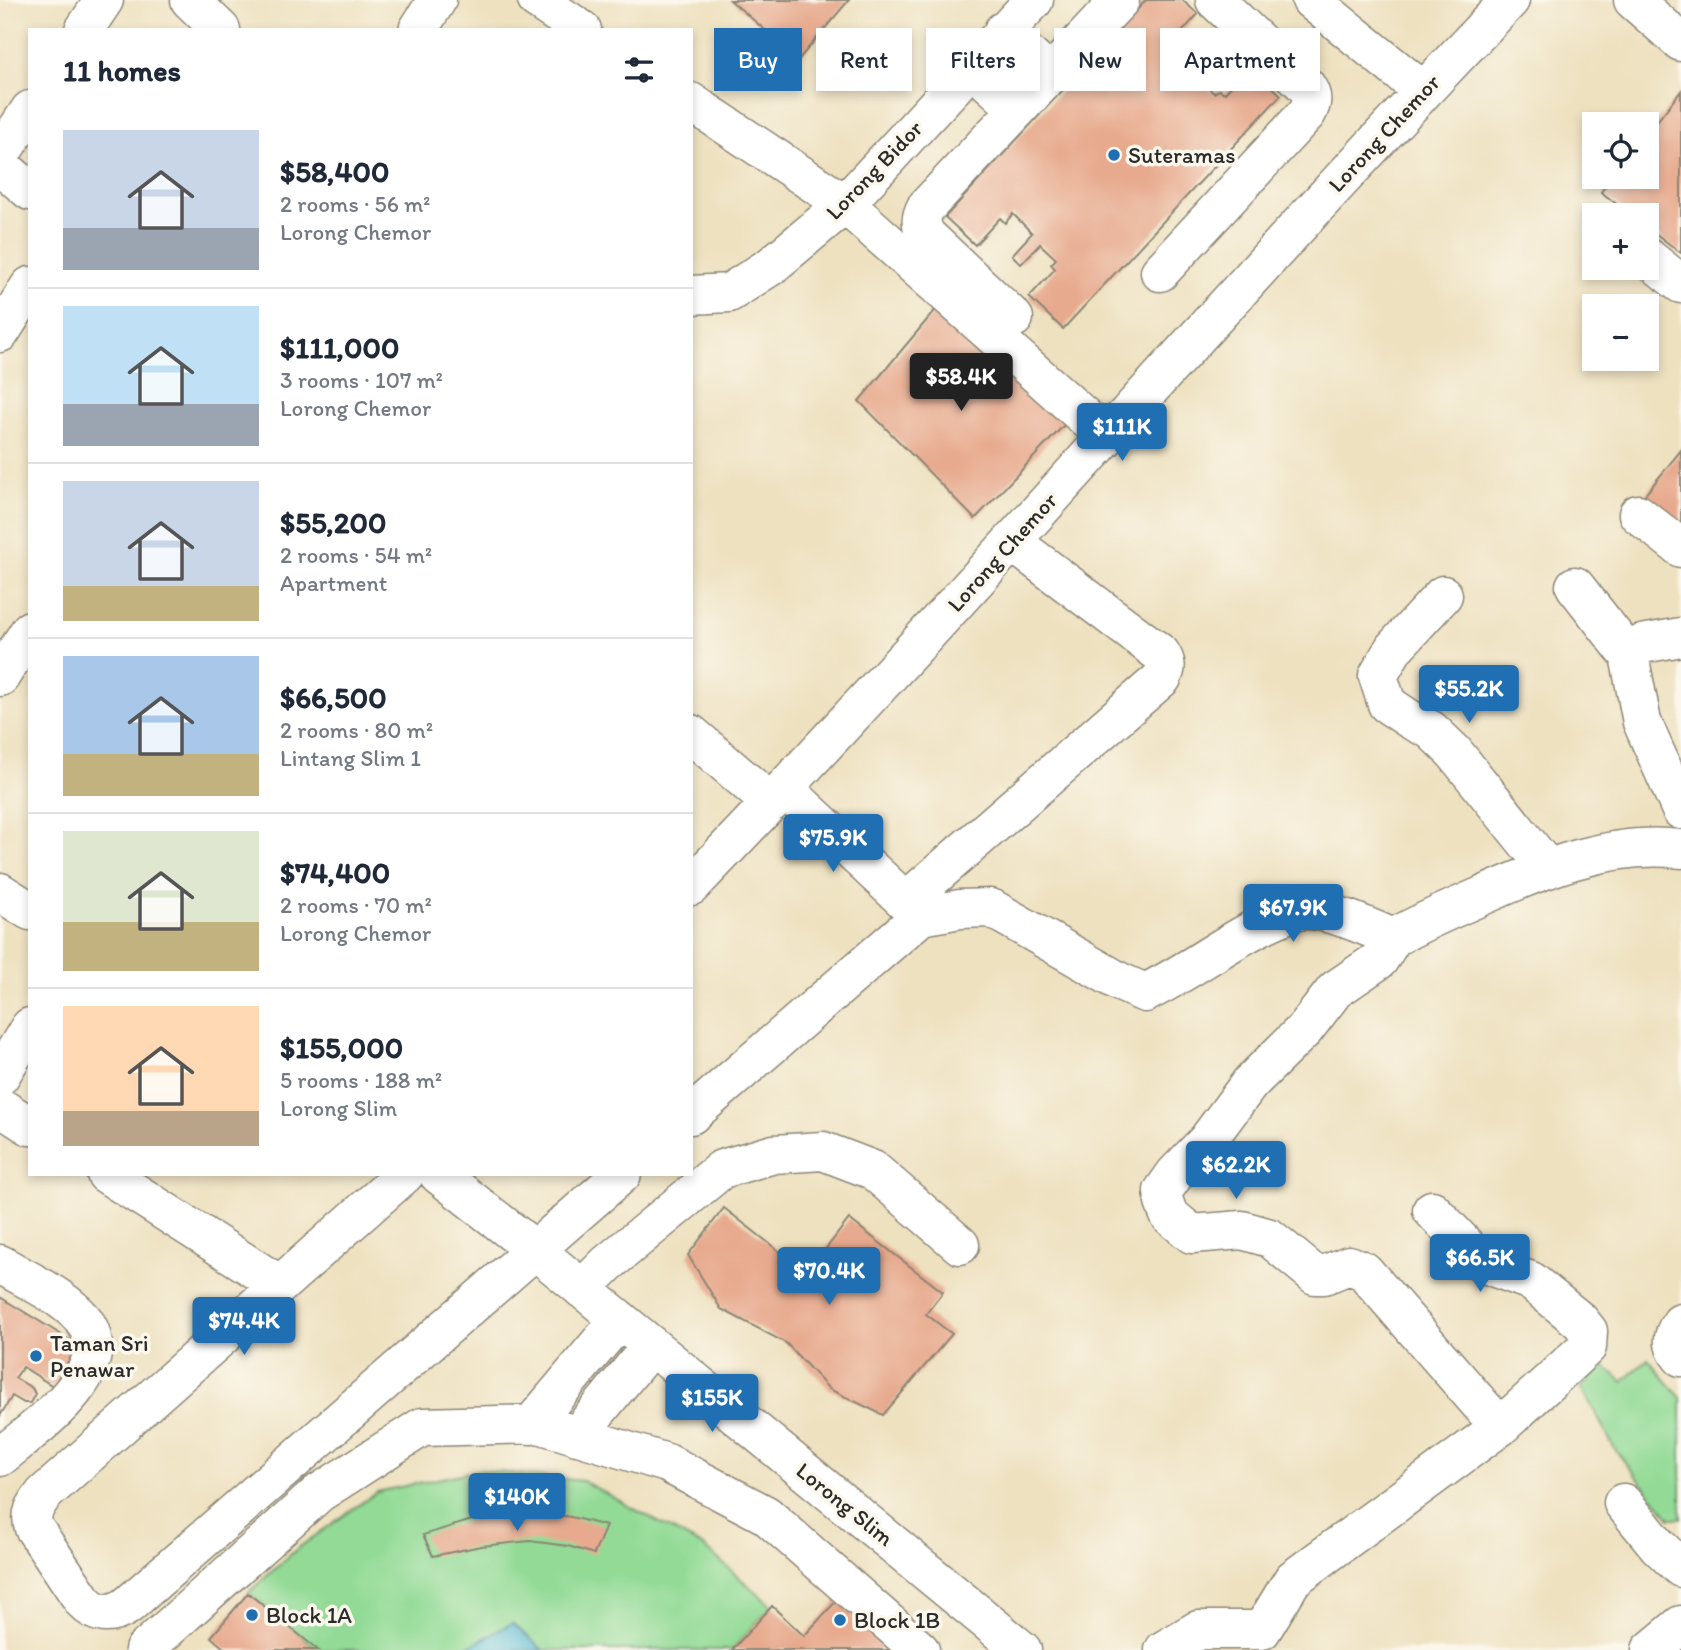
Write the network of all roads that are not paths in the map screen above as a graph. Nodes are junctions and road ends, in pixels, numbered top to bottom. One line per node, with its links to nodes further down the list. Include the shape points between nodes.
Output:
1 (104, 0): 10 (street)
2 (437, 0): 11 (street)
3 (537, 0): 12 (street)
4 (1034, 0): 13 (street, Lorong Bidor)
5 (1120, 0): 16 (street)
6 (1215, 0): 28 (street, via 1306,86 1312,104)
7 (1311, 0): 19 (street)
8 (1510, 0): 19 (street, Lorong Chemor)
9 (1633, 0): 14 (street)
10 (85, 28)
11 (419, 28)
12 (579, 28)
13 (1007, 28)
14 (1681, 42)
15 (1040, 66): 16 (street)
16 (1050, 75): 21 (street)
17 (949, 91): 26 (street, Lorong Bidor)
18 (998, 91): 21 (street)
19 (1423, 91): 34 (street, Lorong Chemor)
20 (693, 103): 26 (street)
21 (1018, 109): 32 (street, via 921,216 927,236)
22 (28, 113): 23 (street)
23 (0, 155)
24 (0, 165): 25 (street)
25 (28, 189)
26 (845, 204): 31 (street, Lorong Bidor, via 771,266 729,293); 34 (street)
27 (1659, 267): 29 (street)
28 (1160, 272)
29 (1681, 284)
30 (28, 290): 33 (street)
31 (693, 295)
32 (1014, 318)
33 (0, 333)
34 (1106, 436): 36 (street, Lorong Chemor)
35 (1638, 514): 37 (street)
36 (1012, 542): 45 (street, Lorong Chemor); 51 (street, via 1161,654 1167,670)
37 (1681, 548)
38 (1575, 586): 42 (street)
39 (1443, 595): 48 (street, via 1394,648 1378,676 1387,704 1431,730 1454,752)
40 (28, 633): 43 (street)
41 (1681, 637): 42 (street, via 1642,644)
42 (1629, 656): 46 (street, via 1642,722)
43 (0, 677)
44 (693, 735): 45 (street)
45 (778, 796): 49 (street, Lorong Chemor); 51 (street)
46 (1681, 810)
47 (1681, 849): 48 (street, via 1626,848)
48 (1548, 869): 53 (street, via 1501,886)
49 (693, 884)
50 (0, 892): 52 (street)
51 (914, 908): 53 (street, via 991,908 1145,993 1242,934 1290,913 1307,910); 57 (street)
52 (28, 911)
53 (1393, 938): 74 (street, via 1379,960 1335,990 1306,1029 1250,1083 1206,1142 1175,1174 1163,1191 1164,1202 1169,1215 1192,1234 1242,1230 1270,1238 1315,1275 1349,1265 1364,1271)
54 (28, 1030): 55 (street)
55 (0, 1076)
56 (0, 1107): 58 (street)
57 (693, 1113)
58 (28, 1125)
59 (109, 1176): 67 (street)
60 (403, 1176): 67 (street)
61 (441, 1176): 65 (street, Lorong Slim)
62 (620, 1176): 65 (street)
63 (1432, 1210): 74 (street, via 1482,1263 1531,1281 1588,1331 1587,1347 1581,1354)
64 (960, 1245): 68 (street, via 873,1170 823,1151 774,1154 722,1169)
65 (535, 1250): 67 (street, via 127,1606 116,1613 91,1609 34,1528 32,1511 44,1494); 68 (street, Lorong Slim)
66 (0, 1264): 76 (street, via 79,1314 91,1333 93,1353 61,1407)
67 (280, 1285)
68 (582, 1289): 69 (street, Lorong Slim)
69 (619, 1320): 71 (street, Lorong Slim); 73 (street)
70 (1681, 1323): 72 (street, via 1673,1341)
71 (652, 1346): 75 (street); 82 (street, Lorong Slim)
72 (1681, 1357)
73 (531, 1425): 75 (street); 80 (street, via 422,1427 319,1493)
74 (1500, 1427): 83 (street, via 1293,1579 1262,1630 1198,1630)
75 (577, 1436): 81 (street, via 667,1463 765,1515)
76 (0, 1457)
77 (1623, 1503): 78 (street)
78 (1681, 1568)
79 (1681, 1625): 84 (street)
80 (144, 1650)
81 (920, 1650)
82 (1023, 1650)
83 (1164, 1650)
84 (1651, 1650)

